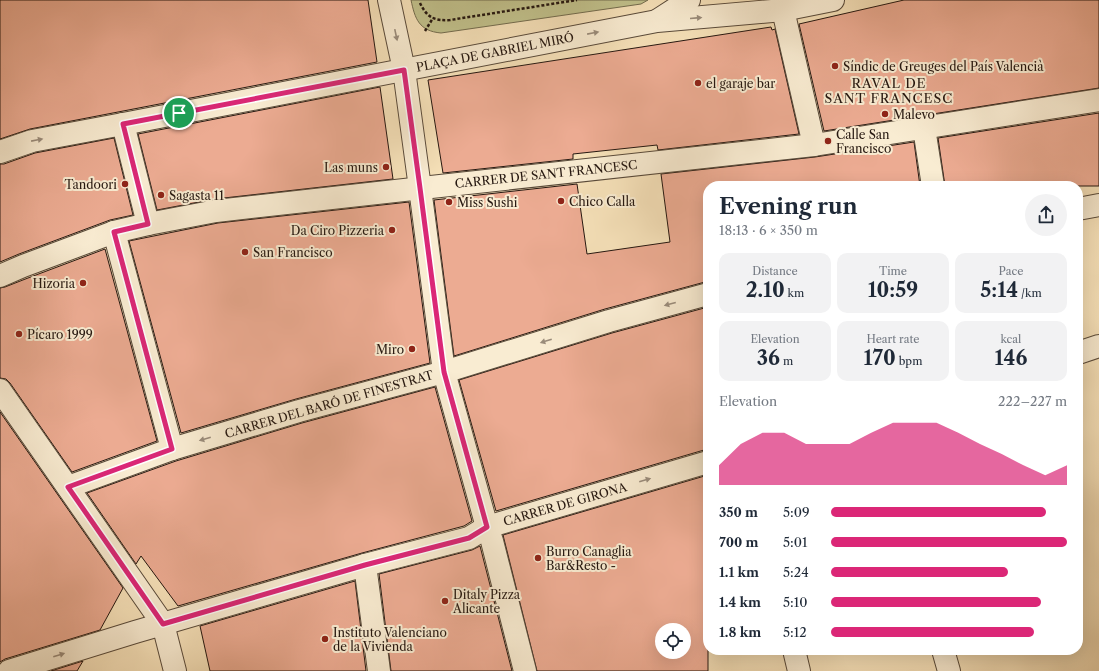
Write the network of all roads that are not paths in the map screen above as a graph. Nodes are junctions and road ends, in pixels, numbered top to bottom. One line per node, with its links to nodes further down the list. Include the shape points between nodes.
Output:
1 (388, 0): 6 (street, PLAÇA DE GABRIEL MIRÓ, one-way to 6)
2 (689, 0): 5 (street)
3 (833, 0): 4 (street, PLAÇA DE GABRIEL MIRÓ)
4 (783, 10): 5 (street, PLAÇA DE GABRIEL MIRÓ, one-way to 4); 10 (street)
5 (657, 21): 6 (street, PLAÇA DE GABRIEL MIRÓ, one-way to 5)
6 (404, 70): 8 (street); 13 (street)
7 (1099, 100): 9 (street, CARRER DE SANT FRANCESC)
8 (123, 124): 11 (street, one-way to 8, via 32,141); 16 (street)
9 (924, 128): 10 (street, CARRER DE SANT FRANCESC); 12 (street)
10 (814, 145): 13 (street, CARRER DE SANT FRANCESC)
11 (0, 152)
12 (932, 181)
13 (420, 188): 16 (street, CARRER DE SANT FRANCESC, via 216,212); 22 (street)
14 (1099, 205): 15 (street)
15 (1083, 208)
16 (148, 224): 17 (street, CARRER DE SANT FRANCESC)
17 (114, 232): 18 (street, CARRER DE SANT FRANCESC); 24 (street)
18 (0, 276)
19 (703, 295): 22 (street, CARRER DEL BARÓ DE FINESTRAT, one-way to 22, via 609,321)
20 (1099, 346): 21 (street)
21 (1083, 351)
22 (444, 372): 24 (street, CARRER DEL BARÓ DE FINESTRAT, one-way to 24); 27 (street)
23 (0, 390): 26 (street)
24 (172, 449): 26 (street, CARRER DEL BARÓ DE FINESTRAT)
25 (703, 463): 27 (street, CARRER DE GIRONA, one-way to 25)
26 (68, 487): 29 (street)
27 (487, 527): 28 (street, CARRER DE GIRONA, via 469,538); 35 (street)
28 (365, 565): 29 (street, CARRER DE GIRONA); 34 (street)
29 (163, 624): 32 (street, CARRER DE GIRONA, one-way to 29); 33 (street)
30 (795, 655): 36 (street)
31 (944, 655): 37 (street)
32 (8, 671)
33 (175, 671)
34 (379, 671)
35 (525, 671)
36 (799, 671)
37 (949, 671)

